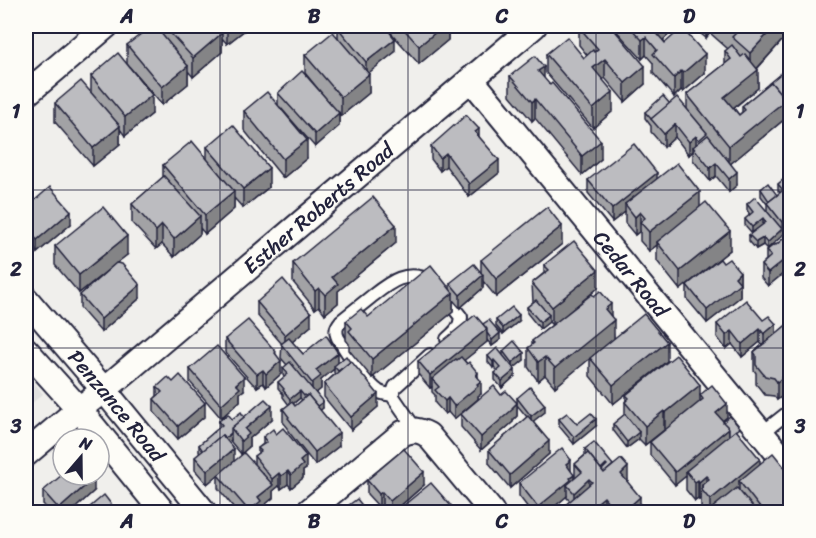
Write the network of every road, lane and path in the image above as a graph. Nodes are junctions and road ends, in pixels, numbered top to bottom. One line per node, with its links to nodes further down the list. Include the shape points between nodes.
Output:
1 (106, 26): 4 (street)
2 (534, 26): 3 (street, Esther Roberts Road)
3 (471, 79): 7 (street, Esther Roberts Road); 12 (street, Cedar Road)
4 (26, 94)
5 (26, 299): 7 (street, Penzance Road)
6 (26, 350): 9 (street, Penzance Road)
7 (104, 390): 9 (street, Esther Roberts Road); 16 (street, Penzance Road)
8 (392, 395): 8 (lane, via 394,387 460,325 461,317 454,307 430,280 418,276 390,282 337,326 338,338 362,374 377,391); 11 (lane)
9 (79, 409): 13 (street, Esther Roberts Road); 15 (street, Penzance Road)
10 (790, 411): 12 (lane)
11 (416, 430): 17 (street, via 404,433); 18 (street, via 428,435)
12 (762, 433): 14 (street, Cedar Road)
13 (26, 454)
14 (790, 468)
15 (164, 513)
16 (204, 513)
17 (308, 513)
18 (492, 513)

